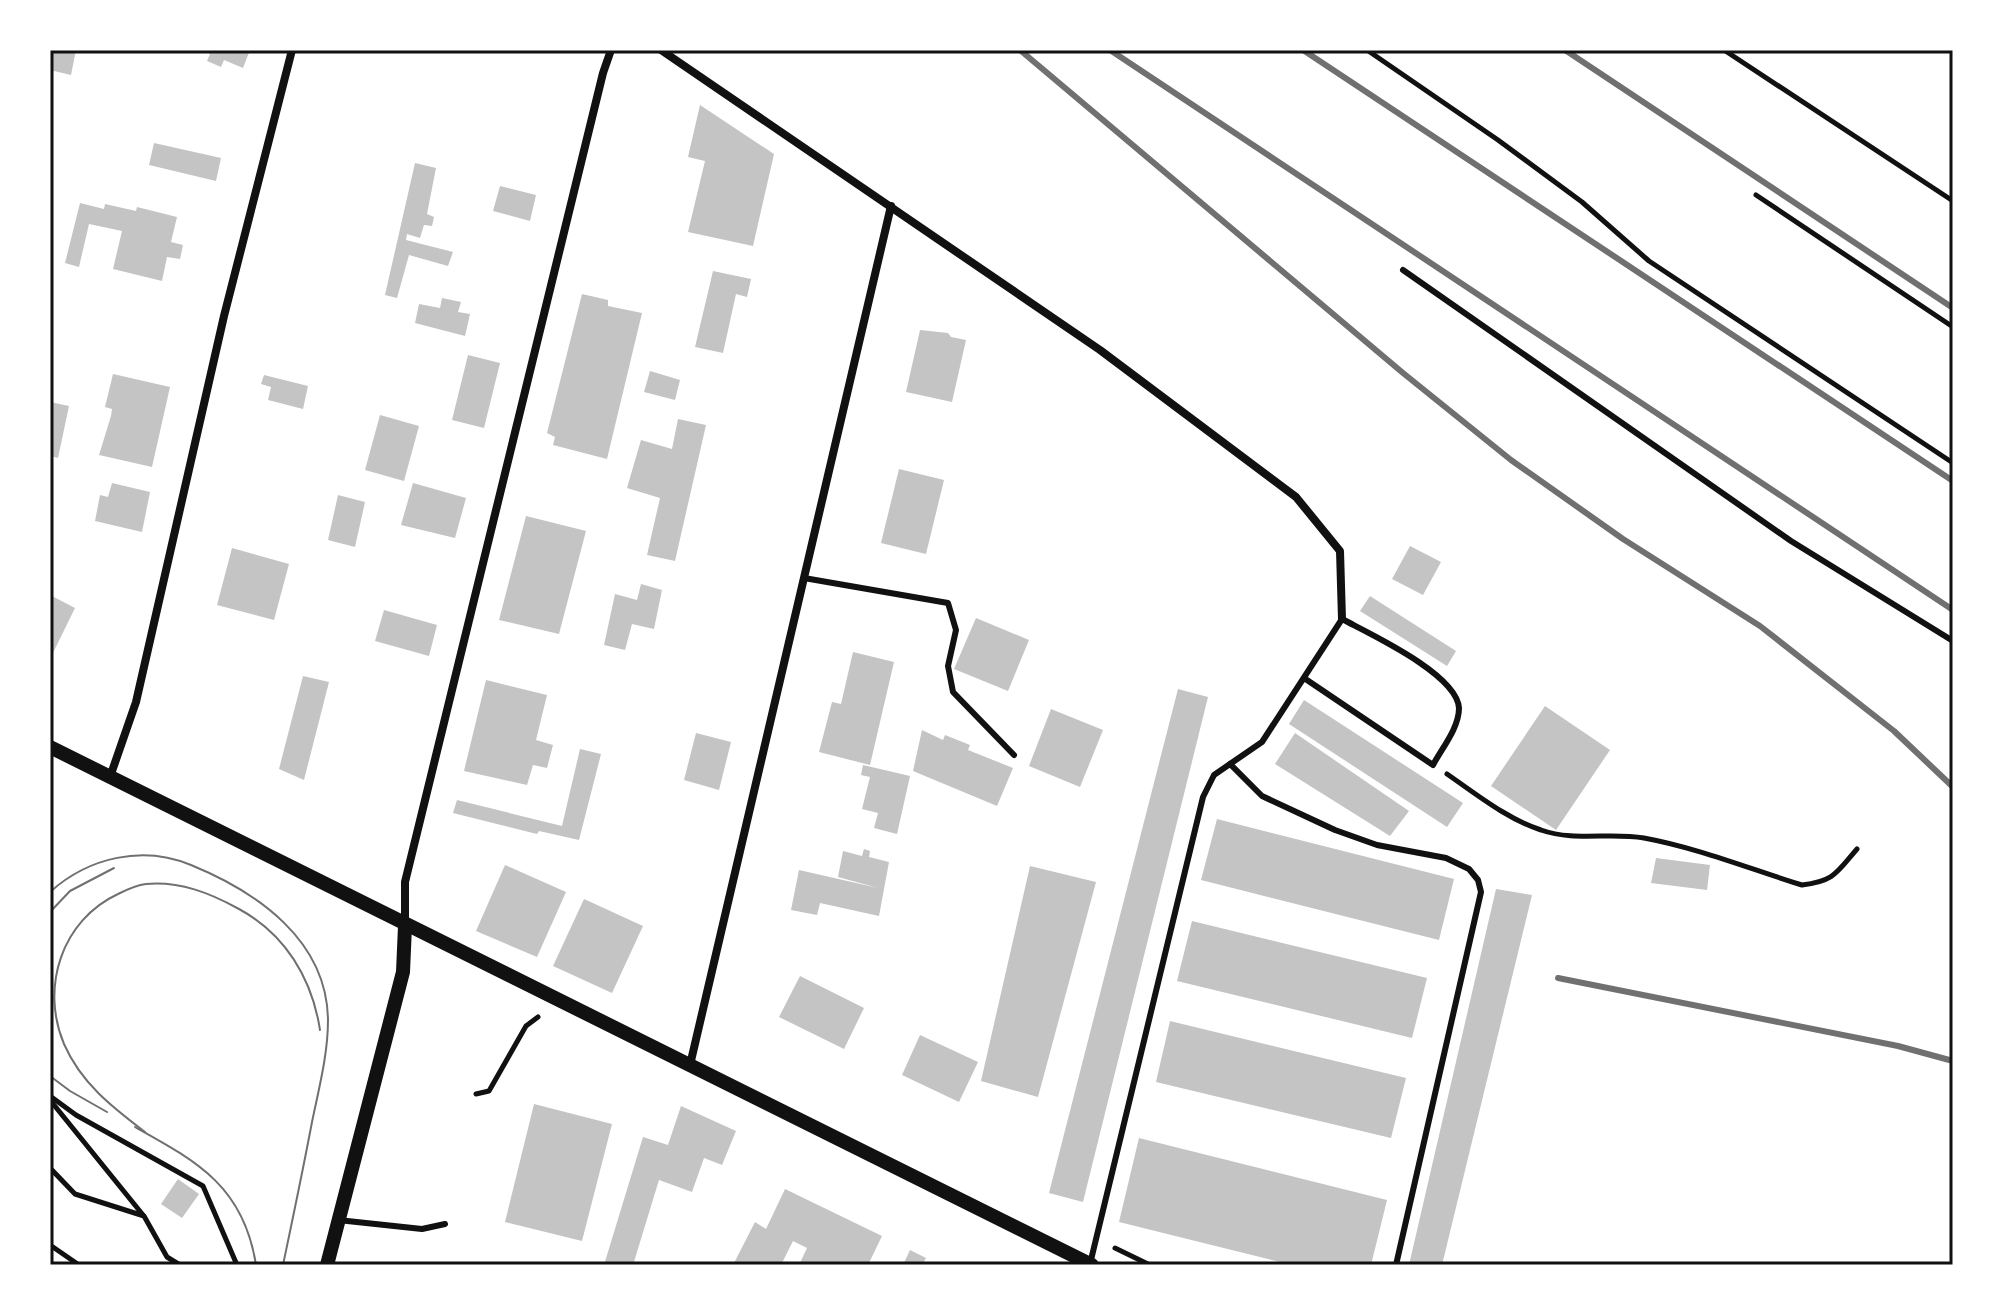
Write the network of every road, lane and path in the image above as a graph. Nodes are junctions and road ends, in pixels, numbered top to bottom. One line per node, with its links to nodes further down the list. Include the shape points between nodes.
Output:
1 (292, 50): 20 (street, via 224,316 136,702)
2 (611, 50): 22 (street, via 405,882)
3 (661, 50): 8 (street)
4 (1367, 50): 11 (path, via 1570,193 1649,261)
5 (1724, 50): 7 (path)
6 (1756, 195): 10 (path)
7 (1953, 201)
8 (891, 206): 12 (street); 13 (street, via 1100,350 1296,497 1340,551)
9 (1403, 270): 14 (lane, via 1791,541)
10 (1953, 327)
11 (1953, 463)
12 (804, 578): 17 (lane, via 948,603 956,630 948,666 953,692); 24 (street)
13 (1342, 619): 15 (lane); 19 (lane, via 1450,687 1459,707 1455,726)
14 (1953, 641)
15 (1304, 678): 18 (lane, via 1262,742); 19 (lane)
16 (50, 747): 20 (street)
17 (1014, 755)
18 (1230, 764): 32 (lane, via 1214,775 1203,797); 37 (lane, via 1262,796 1377,845 1446,858 1478,880 1481,892)
19 (1433, 765): 21 (path, via 1539,830 1568,837 1645,838 1802,885 1834,876)
20 (110, 777): 22 (street)
21 (1857, 849)
22 (405, 926): 24 (street); 29 (street, via 403,972)
23 (539, 1016): 25 (path, via 526,1026 489,1091)
24 (690, 1065): 32 (street)
25 (476, 1094)
26 (50, 1098): 28 (path); 35 (path, via 203,1186)
27 (50, 1168): 28 (path, via 75,1194)
28 (144, 1216): 34 (path, via 167,1257)
29 (338, 1220): 30 (lane, via 422,1229); 36 (street)
30 (445, 1224)
31 (50, 1245): 33 (path)
32 (1091, 1264)
33 (79, 1265)
34 (180, 1265)
35 (237, 1265)
36 (327, 1265)
37 (1396, 1265)

